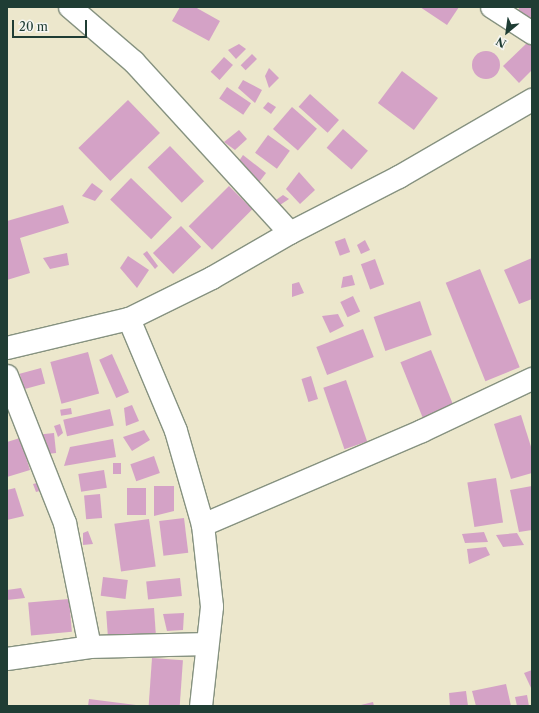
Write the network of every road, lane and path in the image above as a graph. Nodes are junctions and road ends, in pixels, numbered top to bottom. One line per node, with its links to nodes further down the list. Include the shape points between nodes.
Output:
1 (70, 7): 5 (street, via 134,62)
2 (492, 7): 3 (street)
3 (532, 33)
4 (532, 100): 5 (street, via 399,177)
5 (290, 233): 6 (street, via 212,278)
6 (129, 319): 7 (street); 10 (street, via 176,431)
7 (7, 348)
8 (7, 376): 12 (street, via 65,523)
9 (532, 379): 10 (street, via 422,431)
10 (203, 525): 11 (street, via 212,607)
11 (207, 644): 12 (street); 14 (street)
12 (90, 648): 13 (street)
13 (7, 659)
14 (200, 706)

